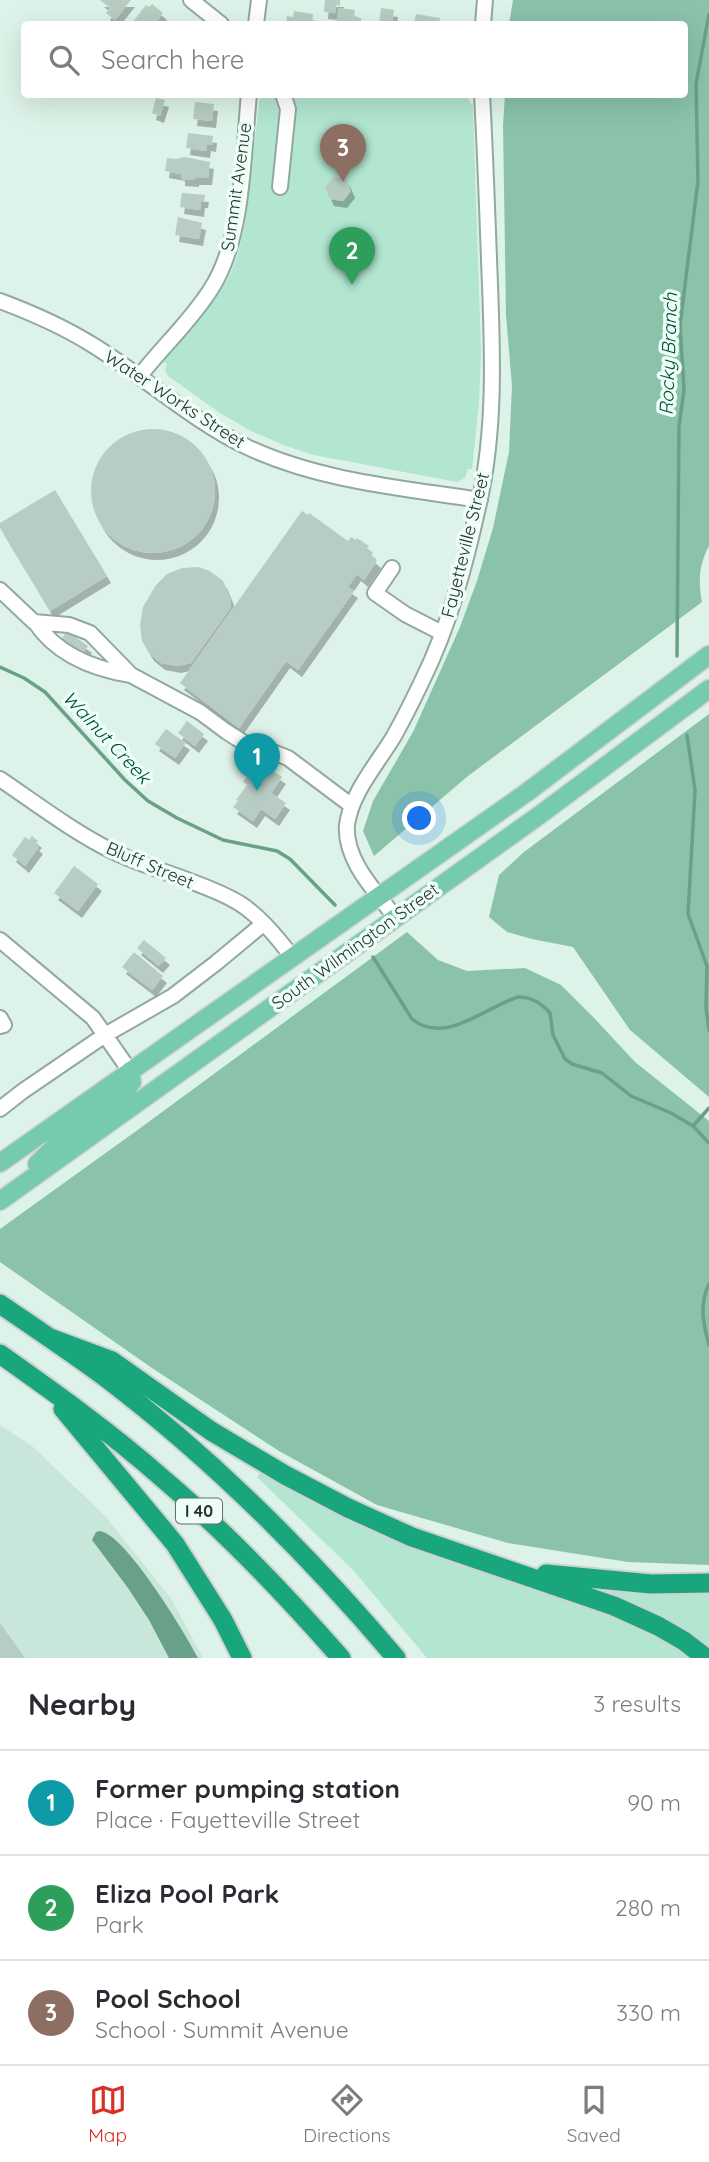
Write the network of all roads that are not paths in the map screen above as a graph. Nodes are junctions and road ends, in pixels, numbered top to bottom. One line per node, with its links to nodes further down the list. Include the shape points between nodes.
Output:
1 (191, 0): 4 (street)
2 (259, 0): 5 (street)
3 (485, 0): 6 (street)
4 (217, 21)
5 (256, 21)
6 (483, 21)
7 (248, 98): 12 (street, Summit Avenue, via 236,213 224,265 200,304)
8 (284, 98): 10 (street, via 288,109)
9 (482, 98): 13 (street, Fayetteville Street, via 491,404)
10 (281, 187)
11 (0, 301): 12 (street, Water Works Street, via 66,330)
12 (139, 377): 13 (street, Water Works Street, via 224,434 272,457 332,476)
13 (480, 500): 17 (street, Fayetteville Street)
14 (392, 568): 17 (street, via 375,593)
15 (0, 590): 16 (street)
16 (35, 622): 19 (street, via 46,638 71,656 106,671); 19 (street, via 69,625 90,633)
17 (442, 633): 22 (street, Fayetteville Street, via 395,735)
18 (709, 655): 23 (main road, South Wilmington Street)
19 (131, 675): 22 (street, via 200,712 249,746 288,758)
20 (709, 689): 24 (main road, South Wilmington Street)
21 (0, 779): 25 (street, Bluff Street, via 77,833 233,899)
22 (352, 806): 23 (street, Fayetteville Street, via 347,825 351,851)
23 (380, 896): 24 (street, Fayetteville Street); 27 (main road, South Wilmington Street)
24 (395, 917): 34 (main road, South Wilmington Street)
25 (263, 924): 27 (street, Bluff Street); 30 (street, via 180,990)
26 (0, 940): 30 (street, via 77,1003)
27 (293, 958): 31 (main road, South Wilmington Street)
28 (0, 1018): 29 (street, via 4,1025)
29 (0, 1026)
30 (105, 1035): 31 (street); 32 (street)
31 (130, 1070): 33 (main road, South Wilmington Street); 34 (main road, via 132,1082 127,1089 62,1139)
32 (0, 1109)
33 (0, 1163)
34 (1, 1200)
35 (0, 1304): 36 (highway, I 40)
36 (50, 1338): 39 (highway, via 112,1361 211,1431 348,1508 412,1538); 43 (highway, I 40, via 156,1418 242,1493)
37 (0, 1354): 38 (highway, I 40)
38 (40, 1382): 41 (highway, via 175,1544); 42 (highway, I 40, via 207,1518 284,1593)
39 (509, 1569): 40 (highway, via 651,1584); 44 (highway, via 614,1606 658,1626)
40 (709, 1583)
41 (242, 1658)
42 (341, 1658)
43 (396, 1658)
44 (706, 1658)

